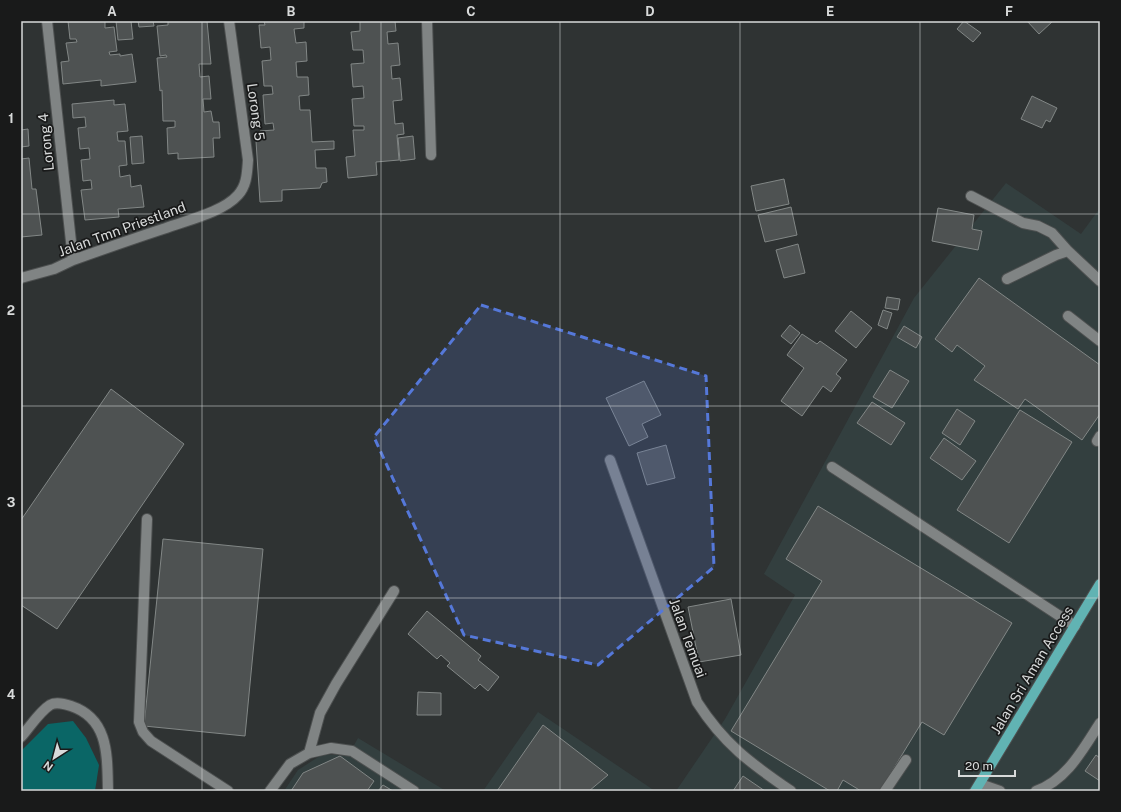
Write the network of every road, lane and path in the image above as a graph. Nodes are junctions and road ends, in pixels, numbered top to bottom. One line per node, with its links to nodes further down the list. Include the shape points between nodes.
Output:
1 (46, 21): 8 (street, Lorong 4)
2 (229, 21): 6 (street, Lorong 5, via 248,160 243,189)
3 (427, 21): 4 (street)
4 (431, 155)
5 (971, 196): 7 (street, via 1023,223 1038,226 1052,233)
6 (232, 202): 8 (street, Jalan Tmn Priestland, via 208,213)
7 (1068, 251): 10 (street); 11 (street)
8 (73, 260): 9 (street, Jalan Tmn Priestland, via 54,269)
9 (21, 278)
10 (1007, 279)
11 (1100, 281)
12 (1068, 316): 13 (street)
13 (1100, 341)
14 (610, 460): 30 (street, Jalan Temuai, via 697,702 712,726 730,745)
15 (832, 467): 19 (street)
16 (147, 519): 27 (street, via 139,722 151,741)
17 (1100, 584): 19 (main road, Jalan Sri Aman Access)
18 (394, 591): 23 (street, via 320,713)
19 (1075, 626): 25 (main road, Jalan Sri Aman Access)
20 (1100, 723): 21 (street)
21 (1097, 735): 33 (street, via 1072,765 1046,788)
22 (21, 737): 26 (street, via 51,704 67,704 76,708 96,724 102,734 107,747)
23 (309, 752): 28 (street, via 290,764); 29 (street, via 330,748 352,751)
24 (906, 760): 31 (street)
25 (978, 787): 32 (street)
26 (108, 791)
27 (228, 791)
28 (270, 791)
29 (414, 791)
30 (791, 791)
31 (885, 791)
32 (1000, 791)
33 (1036, 791)

